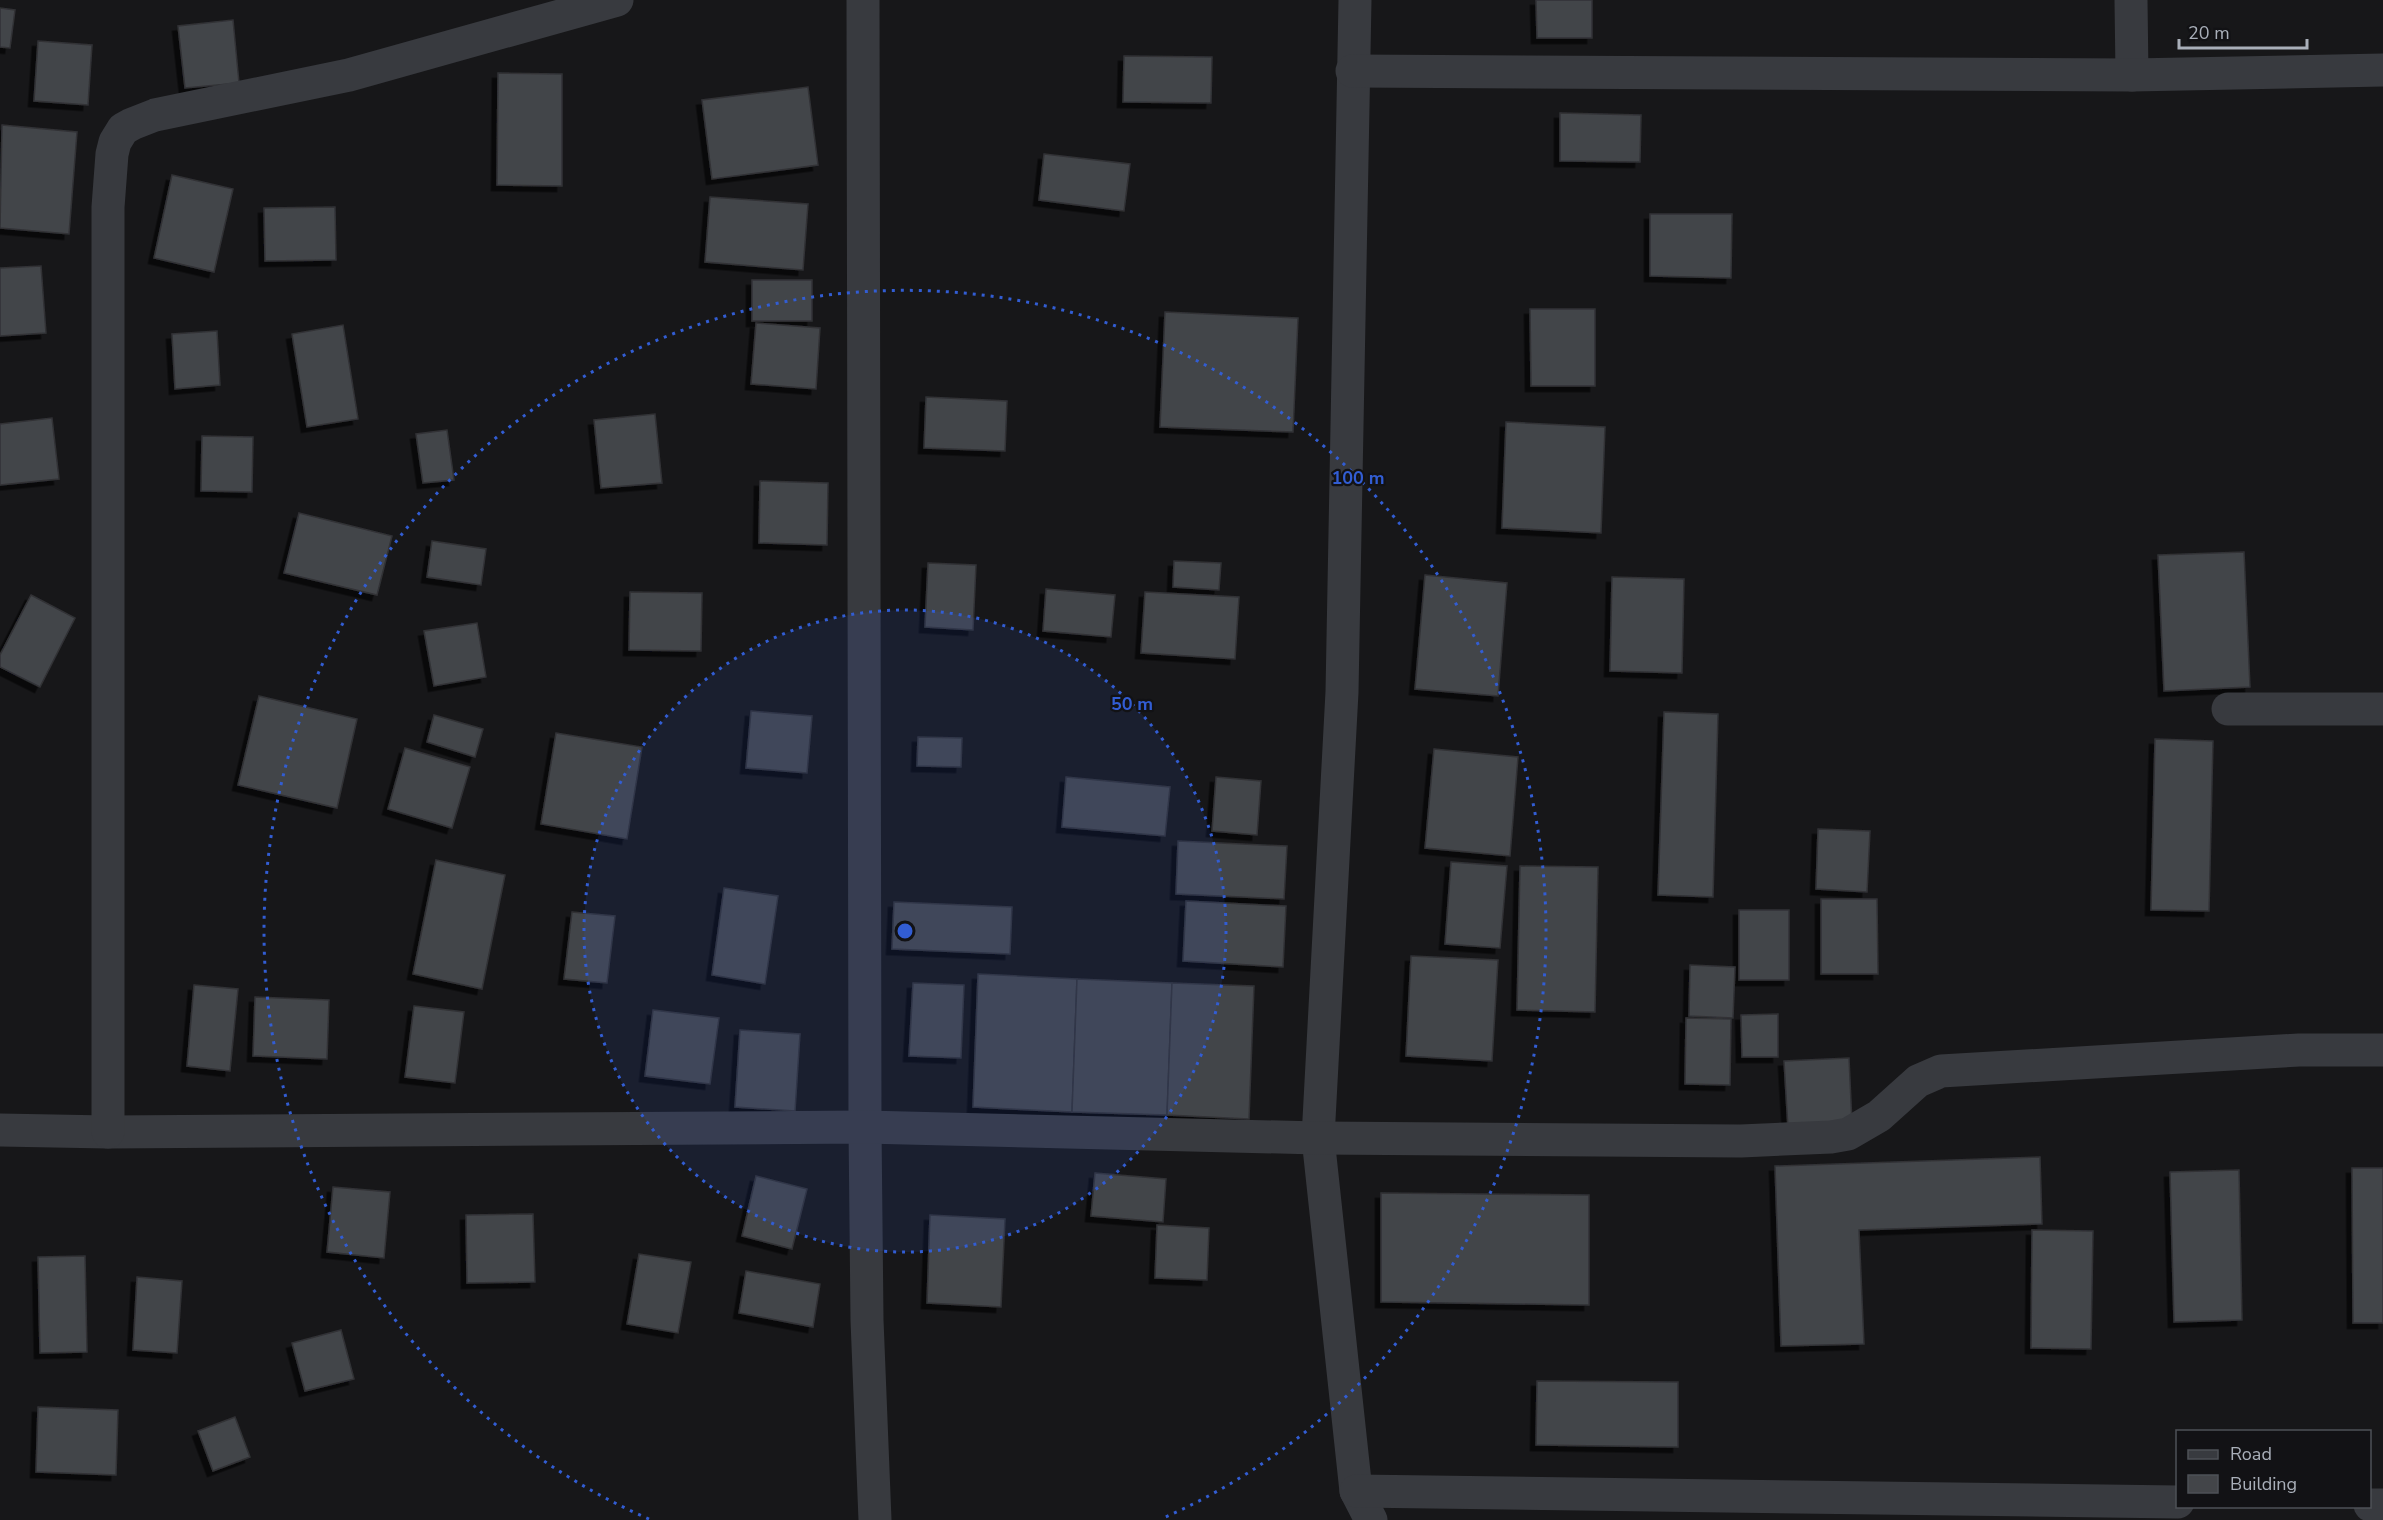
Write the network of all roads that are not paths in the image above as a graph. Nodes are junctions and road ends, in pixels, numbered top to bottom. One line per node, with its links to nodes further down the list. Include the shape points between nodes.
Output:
1 (617, 0): 13 (street, via 349,75 155,115 123,129 116,142 108,207)
2 (863, 0): 11 (street)
3 (1354, 0): 6 (street)
4 (2131, 0): 7 (street)
5 (2383, 70): 7 (street)
6 (1352, 71): 7 (street); 14 (street, via 1342,692)
7 (2132, 75)
8 (2228, 709): 9 (street)
9 (2383, 709)
10 (2383, 1050): 14 (street, via 2299,1050 1941,1071 1918,1081 1864,1126 1831,1137 1741,1142)
11 (865, 1127): 13 (street); 14 (street); 18 (street)
12 (0, 1130): 13 (street)
13 (108, 1132)
14 (1318, 1138): 15 (street)
15 (1356, 1491): 17 (street); 19 (street)
16 (2176, 1502): 17 (street)
17 (2089, 1511)
18 (875, 1520)
19 (1371, 1520)

